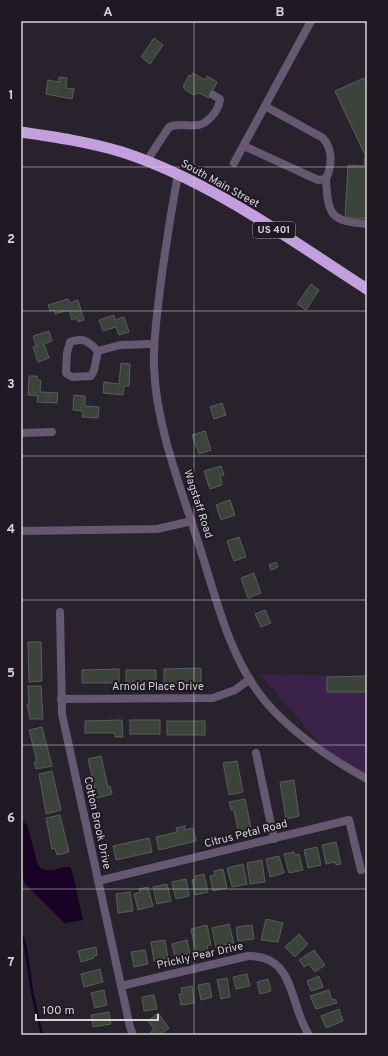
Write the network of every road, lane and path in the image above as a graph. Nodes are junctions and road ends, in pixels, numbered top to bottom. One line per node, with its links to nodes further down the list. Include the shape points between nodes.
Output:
1 (311, 21): 3 (street)
2 (213, 94): 6 (street, via 220,99 216,111 208,121 194,126 168,127)
3 (265, 106): 5 (street); 9 (street, via 323,138 329,146 331,158)
4 (21, 132): 6 (highway, South Main Street / US 401, via 86,143 122,152)
5 (244, 146): 7 (street); 9 (street, via 318,180)
6 (146, 162): 8 (highway, South Main Street / US 401)
7 (234, 163)
8 (178, 174): 11 (highway, South Main Street / US 401, via 218,195); 12 (street, Wagstaff Road)
9 (326, 179): 10 (street, via 327,202 335,217 346,222)
10 (367, 224)
11 (367, 289)
12 (153, 344): 13 (street, via 120,345); 16 (street, Wagstaff Road, via 155,393 162,426)
13 (98, 351): 13 (street, via 88,341 79,339 70,342 66,373 72,377 91,376)
14 (52, 432): 15 (street)
15 (21, 433)
16 (192, 521): 17 (street, via 157,529); 19 (street, Wagstaff Road, via 235,652)
17 (21, 530)
18 (60, 612): 20 (street, Cotton Brook Drive)
19 (250, 679): 20 (street, Arnold Place Drive, via 235,690 213,698); 22 (street, Wagstaff Road, via 284,721 324,754)
20 (61, 699): 25 (street, Cotton Brook Drive, via 65,731)
21 (256, 753): 23 (street)
22 (367, 780)
23 (274, 839): 24 (street, Citrus Petal Road, via 349,820); 25 (street, Citrus Petal Road)
24 (361, 870)
25 (98, 881): 26 (street, Cotton Brook Drive)
26 (121, 986): 27 (street, Cotton Brook Drive); 28 (street, Prickly Pear Drive, via 248,956 266,958 281,968 288,980 298,1014)
27 (133, 1035)
28 (310, 1035)

